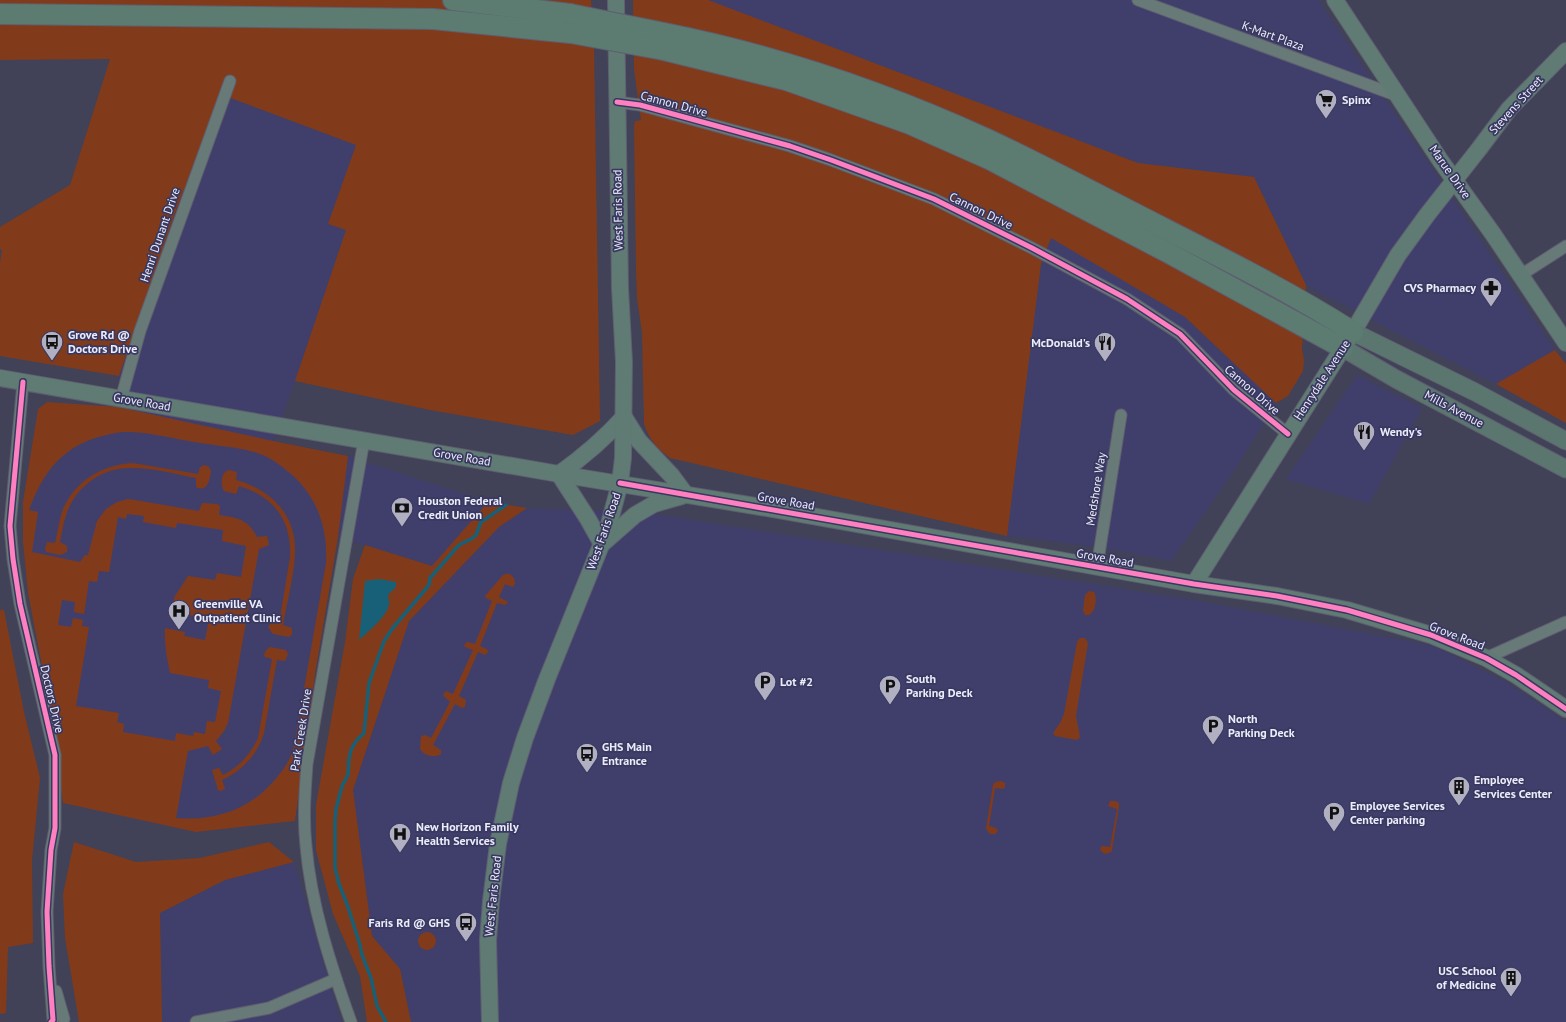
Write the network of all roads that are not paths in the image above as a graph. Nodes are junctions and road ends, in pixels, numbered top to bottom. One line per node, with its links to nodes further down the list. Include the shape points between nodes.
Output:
1 (453, 0): 6 (highway)
2 (616, 0): 11 (main road, West Faris Road)
3 (1138, 0): 10 (street, K-Mart Plaza)
4 (1335, 0): 10 (main road, Marue Drive)
5 (0, 14): 6 (highway, via 433,19)
6 (571, 24): 7 (highway, bridge)
7 (664, 41): 15 (highway, via 720,45 780,61 882,95 960,127 1224,259); 17 (highway, via 847,100 989,159)
8 (1566, 51): 12 (main road, Stevens Street, via 1509,110)
9 (230, 81): 20 (street, Henri Dunant Drive, via 140,331)
10 (1398, 96): 12 (main road, Marue Drive)
11 (617, 102): 22 (main road, West Faris Road); 23 (street, Cannon Drive, via 640,105 797,148 934,199 991,227 1127,299 1160,320 1180,334 1234,390)
12 (1454, 179): 14 (main road, Marue Drive); 15 (main road, Henrydale Avenue, via 1398,255)
13 (1566, 246): 14 (street)
14 (1521, 275): 16 (main road, Marue Drive)
15 (1353, 332): 17 (main road, Henrydale Avenue); 25 (main road, Mills Avenue, via 1475,392)
16 (1566, 343)
17 (1343, 348): 23 (main road, Henrydale Avenue); 26 (main road, Mills Avenue)
18 (0, 378): 19 (main road, Grove Road)
19 (23, 382): 20 (main road, Grove Road); 37 (street, Doctors Drive, via 10,526 22,611 55,755 55,828 47,912 49,966)
20 (121, 398): 24 (main road, Grove Road)
21 (1121, 415): 31 (street, Medshore Way)
22 (624, 417): 27 (main road, via 605,438); 28 (main road, West Faris Road); 29 (main road, via 639,441)
23 (1288, 434): 32 (main road, Henrydale Avenue)
24 (364, 440): 27 (main road, Grove Road); 36 (street, Park Creek Drive, via 307,764 306,847 323,936)
25 (1566, 441)
26 (1566, 469)
27 (559, 474): 28 (main road, Grove Road); 30 (main road)
28 (620, 483): 29 (main road, Grove Road); 30 (main road, West Faris Road)
29 (686, 495): 30 (main road, via 654,504 635,515); 31 (main road, Grove Road)
30 (602, 544): 40 (main road, West Faris Road, via 546,679 511,783 498,844 491,901 488,940)
31 (1097, 567): 32 (main road, Grove Road)
32 (1194, 584): 34 (main road, Grove Road, via 1277,596 1347,610 1431,636)
33 (1566, 622): 34 (street)
34 (1486, 658): 35 (main road, Grove Road)
35 (1566, 709)
36 (336, 979): 38 (street, via 269,1008); 39 (street, Park Creek Drive)
37 (59, 1021)
38 (196, 1022)
39 (351, 1022)
40 (490, 1022)

